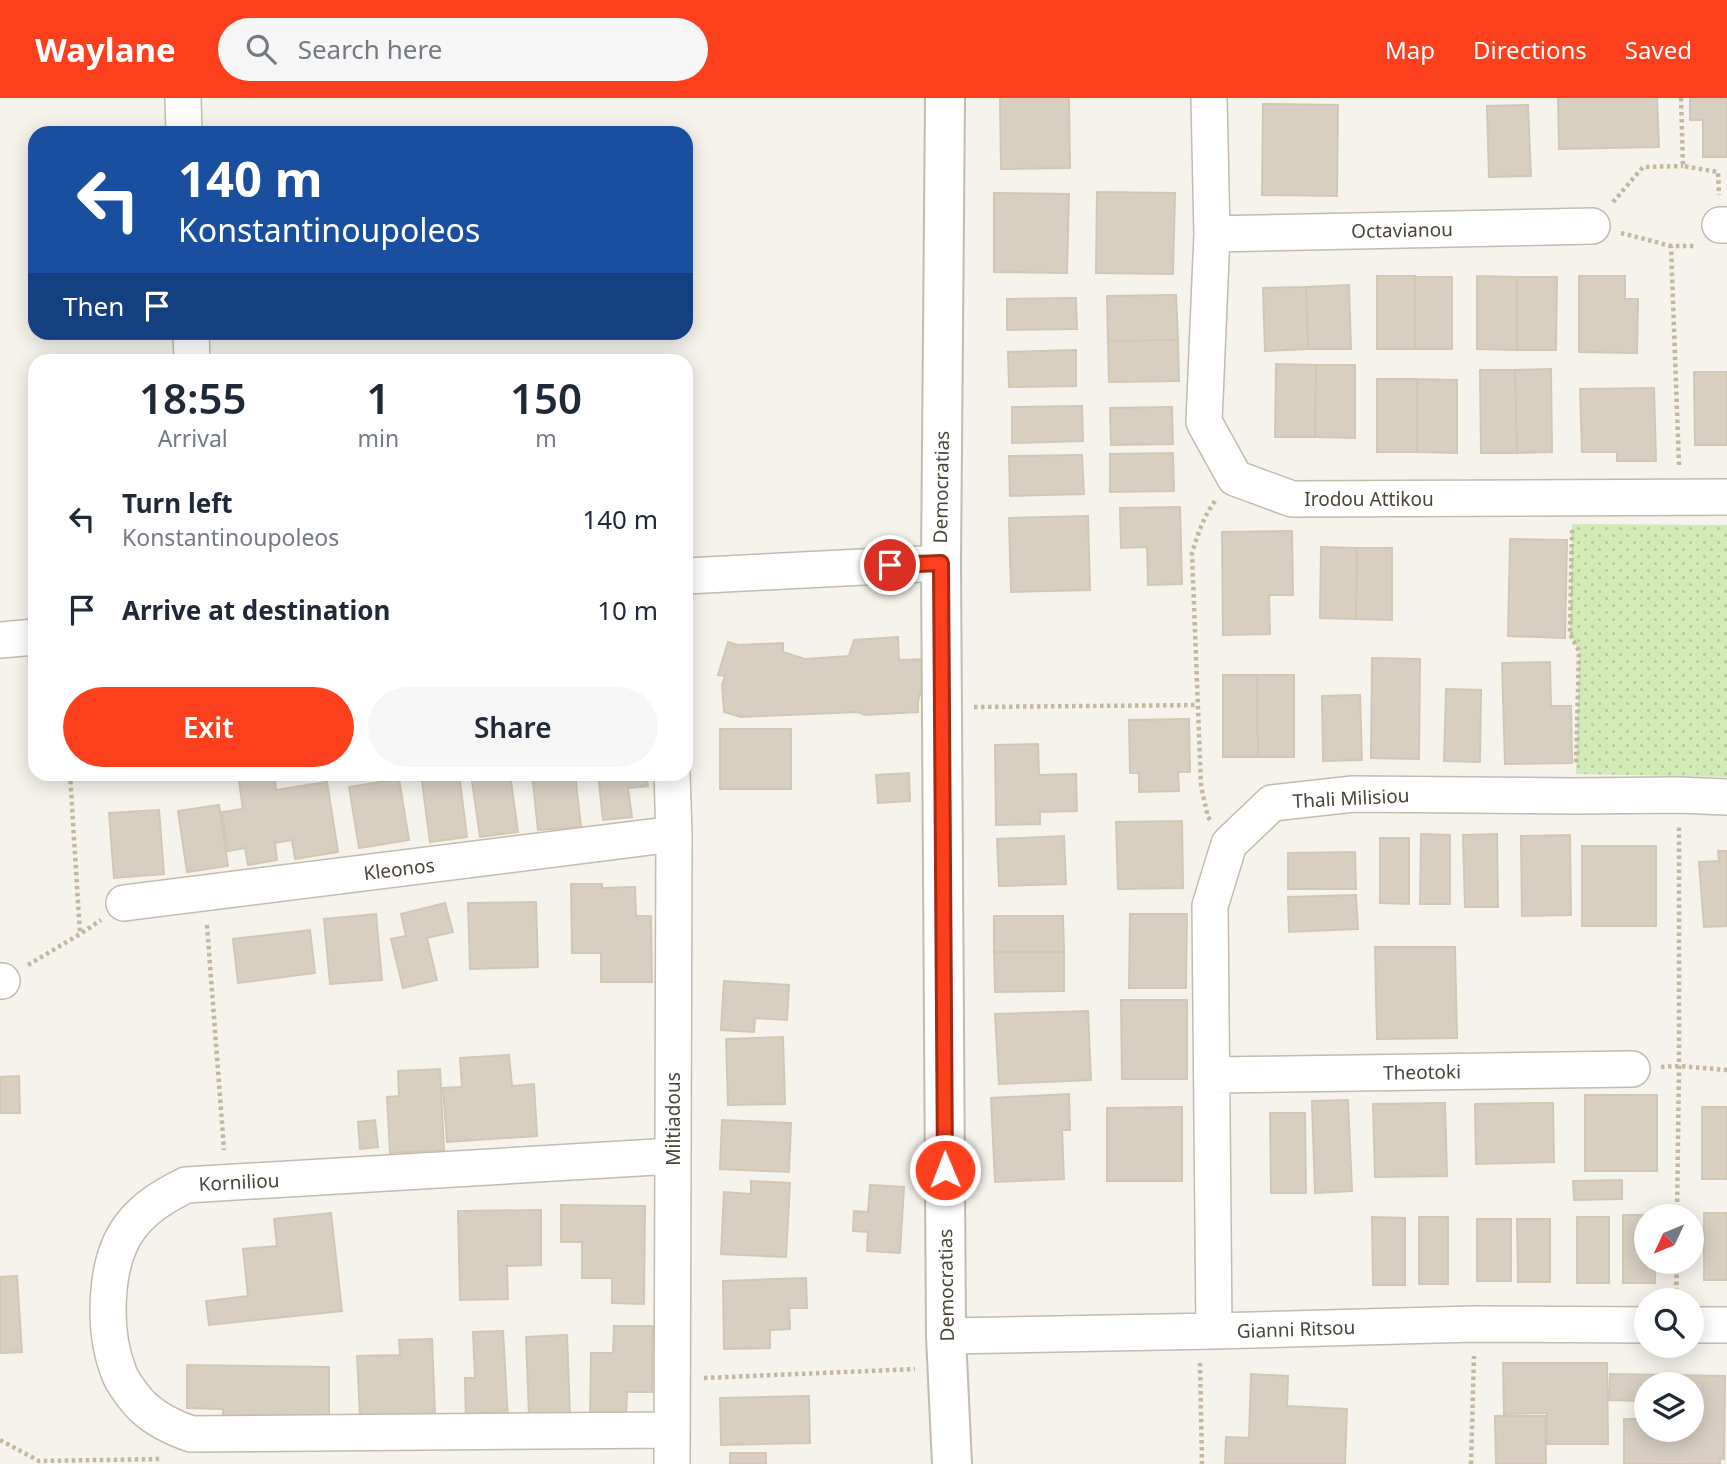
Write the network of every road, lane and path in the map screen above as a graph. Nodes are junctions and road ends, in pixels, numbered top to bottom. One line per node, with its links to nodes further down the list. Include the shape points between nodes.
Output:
1 (183, 98): 5 (street)
2 (945, 98): 15 (street, Democratias)
3 (1209, 98): 9 (street)
4 (1681, 98): 6 (path)
5 (184, 126)
6 (1683, 166): 7 (path, via 1718,172); 8 (path, via 1643,167)
7 (1724, 225): 10 (path, via 1718,247)
8 (1592, 226): 9 (street, Octavianou); 10 (path)
9 (1212, 234): 11 (street, via 1204,422)
10 (1671, 246): 14 (path)
11 (1235, 478): 13 (street, Irodou Attikou, via 1292,499); 19 (path, via 1210,508 1192,553)
12 (1727, 497): 14 (street, Irodou Attikou)
13 (1572, 498): 14 (street, Irodou Attikou); 24 (path, via 1570,634 1579,651)
14 (1680, 498)
15 (941, 563): 16 (street); 20 (street, Democratias)
16 (693, 576)
17 (28, 638): 18 (street)
18 (0, 640)
19 (1198, 705): 20 (path); 27 (path, via 1200,786 1208,817)
20 (942, 708): 44 (street, Democratias)
21 (70, 781): 30 (path)
22 (672, 781): 26 (street, Miltiadous)
23 (1679, 795): 24 (street, Thali Milisiou); 25 (street, Thali Milisiou); 32 (path)
24 (1575, 796): 27 (street, Thali Milisiou, via 1353,794 1272,803)
25 (1727, 797)
26 (674, 834): 28 (street, Kleonos); 36 (street, Miltiadous)
27 (1229, 844): 35 (street, Thali Milisiou, via 1210,906)
28 (205, 893): 29 (street, Kleonos); 37 (path)
29 (124, 903): 30 (path)
30 (80, 934): 31 (path)
31 (1, 981)
32 (1679, 1066): 33 (path); 34 (path); 38 (path)
33 (1632, 1069): 35 (street, Theotoki)
34 (1727, 1070)
35 (1212, 1075): 43 (street, Thali Milisiou)
36 (673, 1156): 37 (street, Korniliou); 45 (street, Miltiadous)
37 (226, 1182): 46 (street, Korniliou, via 186,1185 145,1210 120,1243 111,1275 108,1309 119,1375 142,1407 167,1425)
38 (1677, 1204)
39 (1475, 1324): 40 (street, Gianni Ritsou); 43 (street, Gianni Ritsou); 52 (path)
40 (1634, 1325)
41 (1704, 1325): 42 (street)
42 (1727, 1325)
43 (1206, 1332): 44 (street, Gianni Ritsou); 51 (path)
44 (947, 1352): 45 (path); 50 (street, Democratias)
45 (672, 1379): 48 (street, Miltiadous)
46 (191, 1434): 48 (street, Korniliou); 49 (path, via 173,1458)
47 (0, 1440): 49 (path)
48 (672, 1447)
49 (49, 1462)
50 (952, 1464)
51 (1202, 1464)
52 (1471, 1464)

